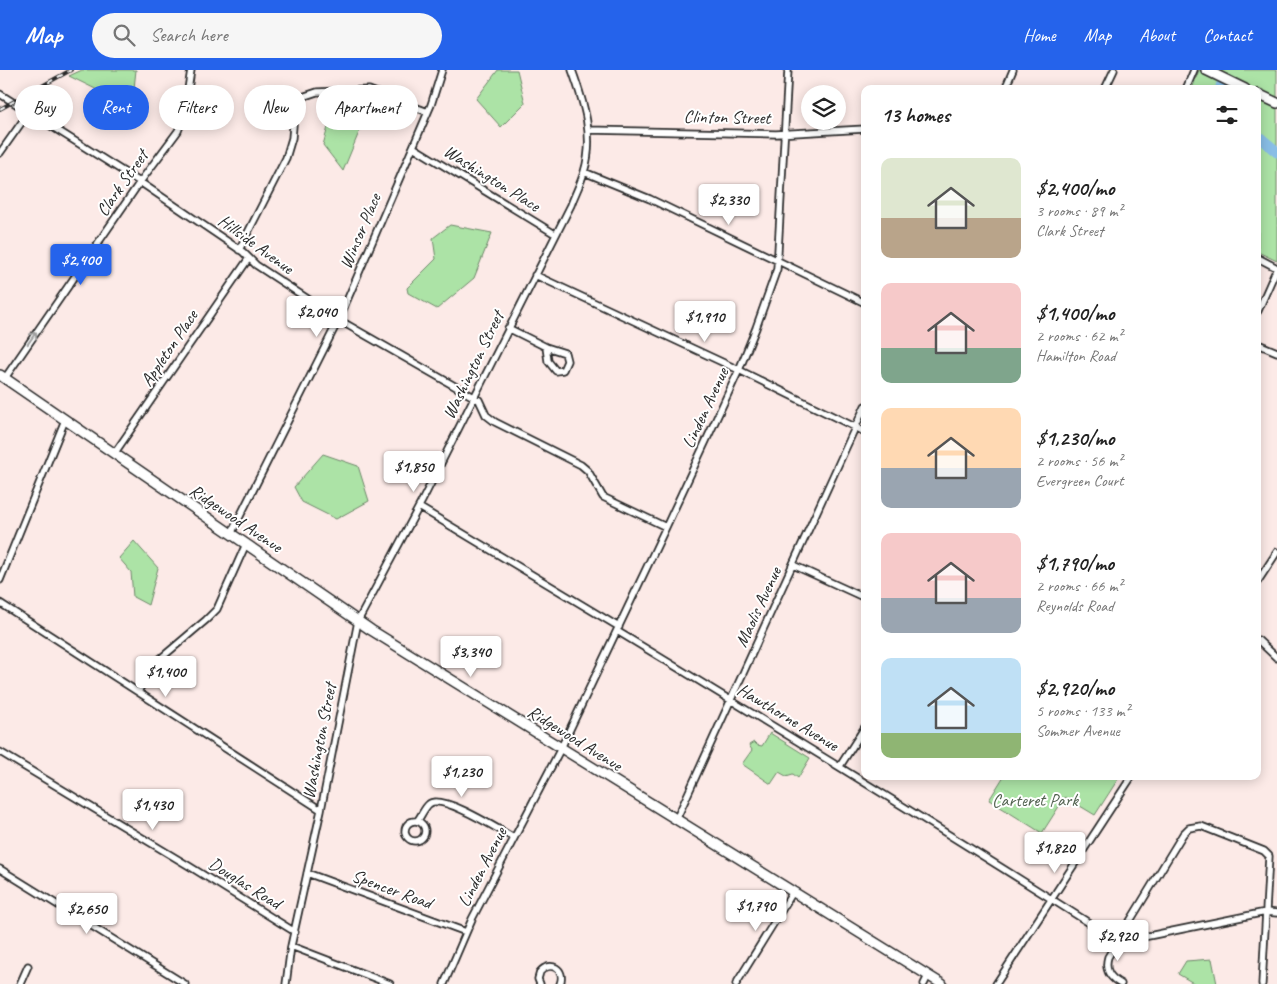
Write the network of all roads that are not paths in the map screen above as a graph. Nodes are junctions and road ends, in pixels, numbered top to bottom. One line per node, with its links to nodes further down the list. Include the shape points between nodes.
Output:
1 (191, 70): 26 (street, Clark Street, via 184,115 178,131)
2 (442, 70): 17 (street, Winsor Place)
3 (572, 70): 21 (street, Washington Street)
4 (788, 70): 22 (street, Linden Avenue)
5 (1013, 70): 9 (street)
6 (1114, 70): 10 (street)
7 (1194, 70): 11 (street)
8 (1206, 70): 12 (street)
9 (1007, 85)
10 (1107, 85)
11 (1188, 85)
12 (1237, 85)
13 (0, 94): 15 (street, Hillside Avenue)
14 (1261, 95): 16 (street)
15 (15, 103)
16 (1277, 103)
17 (428, 112): 23 (street, Winsor Place); 28 (street, via 369,90 316,92 305,96 298,102 294,114 286,158)
18 (861, 129): 22 (street, Clinton Street)
19 (16, 130): 24 (street)
20 (58, 130): 26 (street, Hillside Avenue)
21 (588, 130): 22 (street, Clinton Street); 25 (street, Washington Street)
22 (784, 133): 31 (street, Linden Avenue)
23 (413, 147): 27 (street, Washington Place); 36 (street, Winsor Place)
24 (0, 153)
25 (584, 172): 27 (street, Washington Street); 31 (street, via 650,199)
26 (140, 182): 28 (street, Hillside Avenue); 42 (street, Clark Street, one-way to 26)
27 (555, 234): 33 (street, Washington Street)
28 (239, 250): 29 (street, Hillside Avenue)
29 (249, 258): 36 (street, Hillside Avenue); 48 (street, Appleton Place)
30 (1261, 260): 32 (street)
31 (776, 261): 34 (street); 41 (street, Linden Avenue, via 771,286)
32 (1277, 268): 35 (street)
33 (535, 275): 37 (street, Washington Street); 41 (street)
34 (861, 301)
35 (1261, 304)
36 (339, 319): 43 (street, Hillside Avenue); 51 (street, Winsor Place)
37 (508, 328): 39 (street); 43 (street, Washington Street)
38 (1261, 345): 40 (street)
39 (546, 347): 39 (street, via 551,366 556,371 563,370 567,362 565,353)
40 (1277, 352)
41 (739, 370): 46 (street); 50 (street, Linden Avenue)
42 (2, 376): 45 (street, Ridgewood Avenue)
43 (474, 397): 49 (street, Washington Street); 50 (street, Hillside Avenue, via 495,422 581,464 603,497)
44 (861, 415): 46 (street, Maolis Avenue)
45 (64, 420): 48 (street, Ridgewood Avenue); 56 (street)
46 (856, 427): 47 (street); 54 (street, Maolis Avenue)
47 (861, 430)
48 (114, 454): 51 (street, Ridgewood Avenue)
49 (419, 507): 59 (street, Washington Street); 60 (street, Hawthorne Avenue)
50 (666, 527): 60 (street, Linden Avenue)
51 (231, 534): 52 (street, Ridgewood Avenue)
52 (246, 544): 59 (street, Ridgewood Avenue); 63 (street, via 217,610 160,659)
53 (1277, 552): 55 (street)
54 (793, 566): 57 (street); 64 (street, Maolis Avenue)
55 (1261, 576)
56 (0, 580)
57 (861, 596)
58 (0, 603): 63 (street)
59 (358, 621): 66 (street, Ridgewood Avenue); 72 (street, Washington Street)
60 (618, 629): 64 (street, Hawthorne Avenue); 66 (street, Linden Avenue)
61 (1261, 643): 62 (street)
62 (1277, 658)
63 (138, 692): 72 (street)
64 (731, 700): 68 (street, Hawthorne Avenue); 74 (street, Maolis Avenue)
65 (861, 732): 68 (street)
66 (561, 748): 74 (street, Ridgewood Avenue); 75 (street, Linden Avenue)
67 (0, 752): 82 (street, Douglas Road)
68 (840, 766): 69 (street, Hawthorne Avenue)
69 (861, 779)
70 (862, 780): 79 (street, Hawthorne Avenue)
71 (1129, 780): 79 (street)
72 (321, 810): 77 (street, Washington Street)
73 (418, 820): 75 (street, via 429,804 436,801 450,804)
74 (676, 820): 78 (street, Ridgewood Avenue)
75 (514, 838): 83 (street, Linden Avenue)
76 (0, 869): 89 (street)
77 (307, 873): 82 (street, Washington Street); 83 (street, Spencer Road)
78 (793, 892): 87 (street, Ridgewood Avenue); 95 (street)
79 (1052, 898): 84 (street, Hawthorne Avenue); 97 (street)
80 (1266, 912): 81 (street); 84 (street); 84 (street, via 1267,853 1207,827 1195,826 1183,834); 99 (street)
81 (1277, 913)
82 (294, 932): 85 (street, Washington Street)
83 (466, 932): 92 (street, Linden Avenue)
84 (1118, 941): 98 (street, via 1108,957 1107,968 1111,977)
85 (291, 946): 90 (street, Washington Street); 91 (street)
86 (28, 966): 88 (street)
87 (926, 980): 96 (street, Ridgewood Avenue)
88 (20, 984)
89 (185, 984)
90 (286, 984)
91 (390, 984)
92 (444, 984)
93 (540, 984): 94 (street, via 540,972 554,966 560,972)
94 (560, 984)
95 (736, 984)
96 (942, 984)
97 (996, 984)
98 (1121, 984)
99 (1262, 984)

